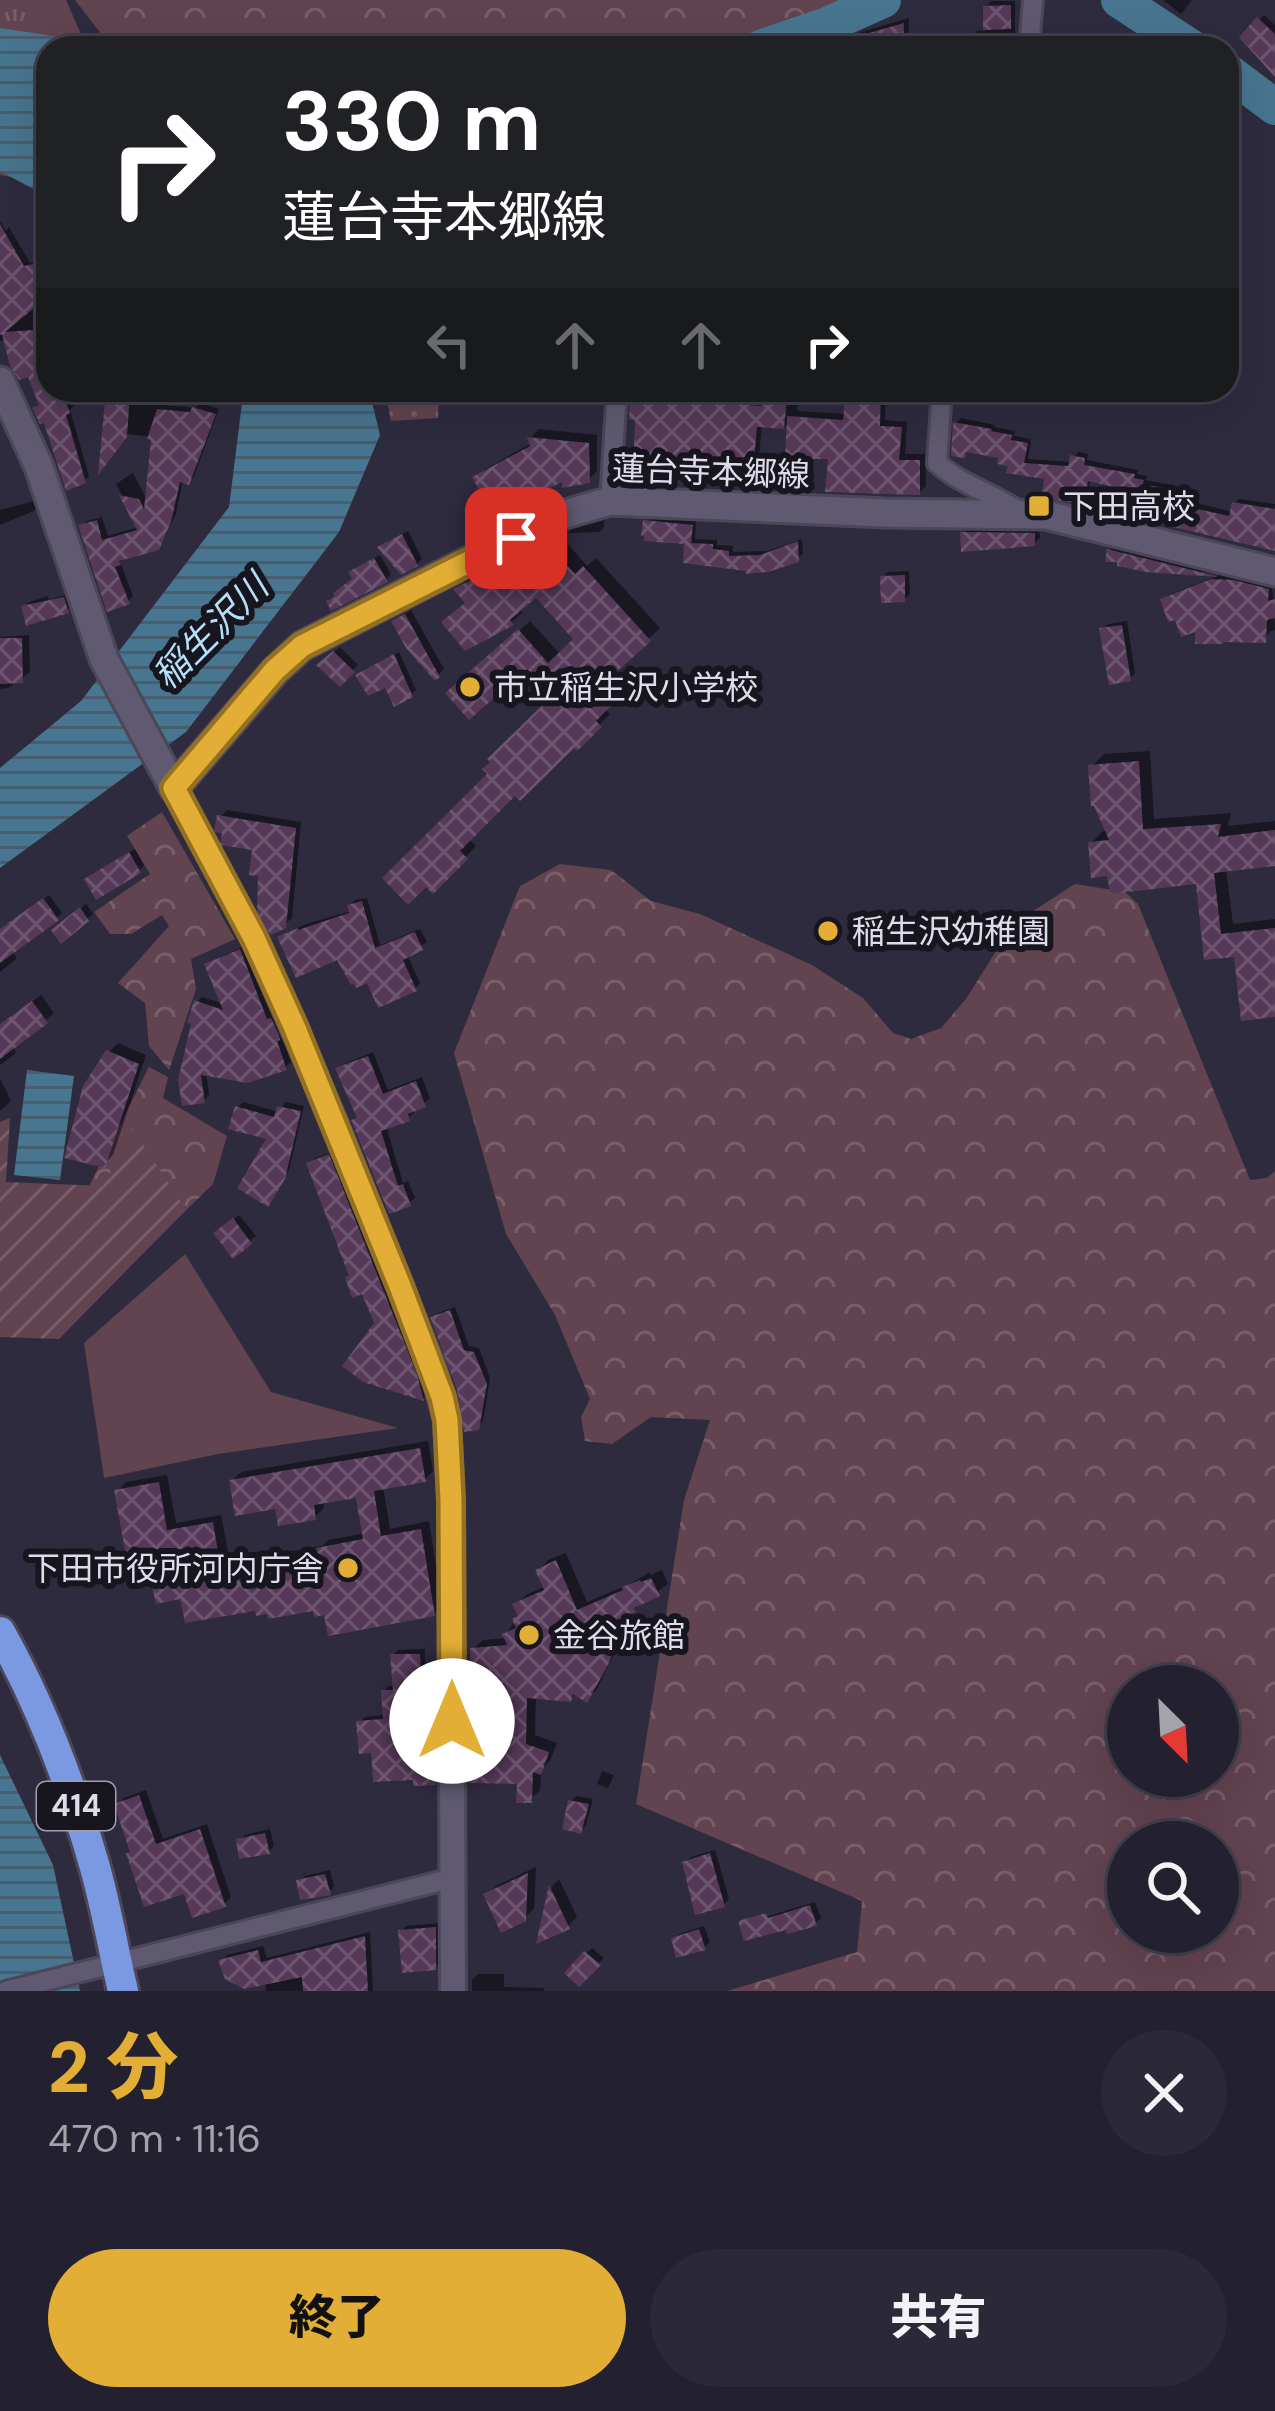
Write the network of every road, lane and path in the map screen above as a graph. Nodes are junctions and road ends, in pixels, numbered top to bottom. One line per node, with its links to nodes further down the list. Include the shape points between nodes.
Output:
1 (1033, 0): 2 (street)
2 (1030, 36)
3 (0, 381): 9 (main road, via 39,467 104,659)
4 (615, 402): 6 (street)
5 (941, 402): 7 (street, via 937,464)
6 (610, 501): 7 (main road, 蓮台寺本郷線); 9 (main road, 蓮台寺本郷線, via 556,517 302,646)
7 (1026, 515): 8 (main road, 蓮台寺本郷線)
8 (1275, 572)
9 (170, 780): 10 (street)
10 (254, 938): 12 (street, via 335,1124 447,1420)
11 (0, 1632): 13 (highway, 414, via 72,1793)
12 (453, 1878): 13 (street); 15 (street)
13 (120, 1978): 14 (street, via 82,1970)
14 (6, 1991)
15 (453, 1991)

